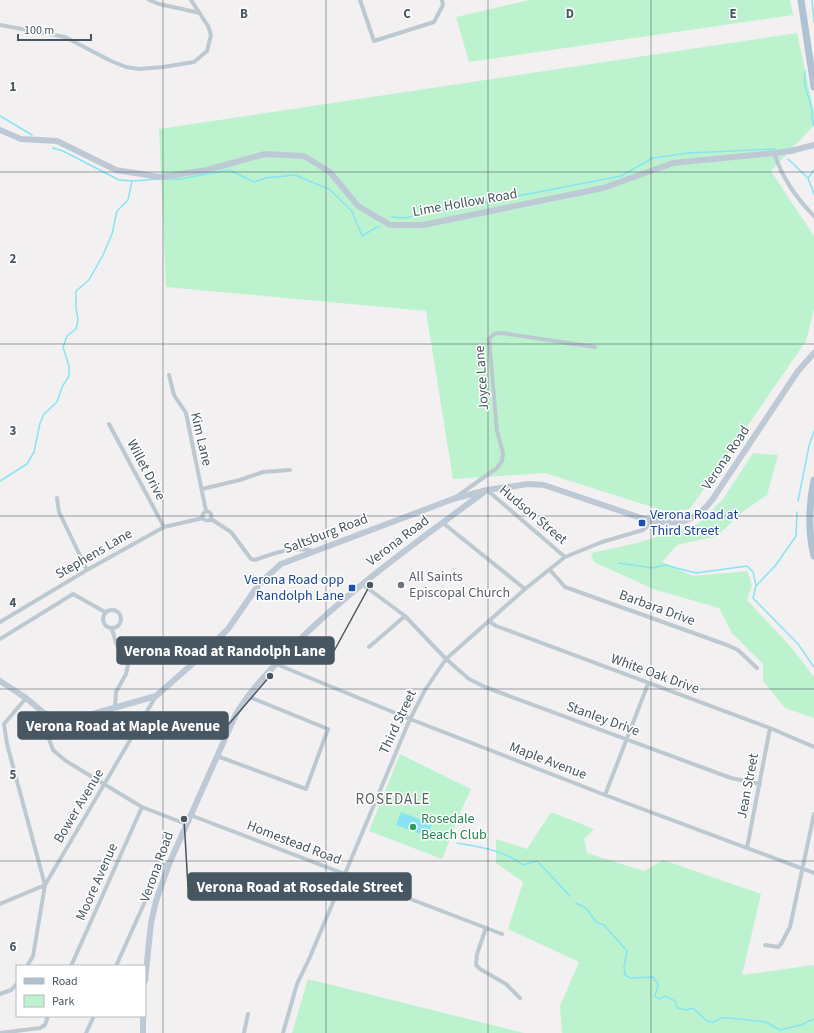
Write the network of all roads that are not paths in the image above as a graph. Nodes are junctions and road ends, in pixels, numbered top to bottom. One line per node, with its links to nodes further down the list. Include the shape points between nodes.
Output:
1 (149, 0): 6 (street)
2 (191, 0): 6 (street)
3 (360, 0): 4 (street, via 374,41 434,22 443,5)
4 (442, 0)
5 (801, 0): 8 (main road)
6 (200, 14): 7 (street, via 211,35 207,51 194,62 139,69 111,62 65,37)
7 (0, 25)
8 (814, 86)
9 (0, 130): 11 (street, Lime Hollow Road, via 21,139 57,141 116,170 160,177 207,170 265,154 304,156 330,172 358,206 390,225 423,226 602,188 673,163)
10 (814, 145): 11 (street, Lime Hollow Road)
11 (774, 153): 12 (street, via 789,185)
12 (814, 216)
13 (595, 347): 24 (street, Joyce Lane, via 502,333 492,335 489,339 502,461 497,468)
14 (814, 353): 16 (street, Verona Road)
15 (814, 361): 16 (street)
16 (804, 363): 28 (street, Verona Road, via 704,510 682,522)
17 (168, 375): 21 (street, Kim Lane, via 174,395 186,413)
18 (109, 424): 30 (street, Willet Drive)
19 (290, 470): 21 (street, via 263,472)
20 (814, 480): 32 (main road, via 810,530)
21 (202, 489): 25 (street, Kim Lane)
22 (487, 490): 24 (street, Saltsburg Road); 28 (street, Verona Road, via 528,484 544,485); 29 (street, Verona Road); 33 (street, Hudson Street)
23 (57, 498): 34 (street, via 59,512)
24 (452, 499): 31 (street, Saltsburg Road)
25 (206, 512): 26 (street); 27 (street, via 211,513)
26 (203, 518): 27 (street); 30 (street, Stephens Lane)
27 (211, 519): 31 (street, via 231,532 251,559 294,549)
28 (654, 521): 33 (street, Third Street, via 643,530 602,542)
29 (443, 522): 36 (street, Verona Road); 37 (street)
30 (164, 527): 34 (street, Stephens Lane)
31 (314, 551): 50 (street, Saltsburg Road, via 281,564 260,584 228,629)
32 (814, 556)
33 (566, 557): 35 (street, Third Street)
34 (87, 570): 41 (street, Stephens Lane)
35 (550, 570): 37 (street, Third Street); 47 (street, Barbara Drive, via 565,587 728,645 738,650)
36 (362, 584): 39 (street, Stanley Drive); 46 (street, Verona Road, via 317,622)
37 (525, 589): 40 (street, Third Street)
38 (105, 612): 42 (street, via 104,624); 42 (street, via 113,610 121,617 120,625); 43 (street, via 73,594)
39 (405, 616): 44 (street); 45 (street, Stanley Drive)
40 (489, 621): 45 (street, Third Street); 49 (street, White Oak Drive, via 496,626)
41 (0, 622)
42 (112, 629): 53 (street, via 116,643 128,664 126,674 116,692)
43 (0, 639)
44 (369, 647)
45 (446, 659): 55 (street, Third Street, via 425,690); 57 (street, Stanley Drive, via 469,679 485,687)
46 (276, 664): 51 (street, Verona Road); 55 (street, Maple Avenue)
47 (757, 668)
48 (0, 681): 52 (street, Saltsburg Road)
49 (648, 684): 56 (street, White Oak Drive); 57 (street)
50 (156, 696): 53 (street, Saltsburg Road); 61 (street, Bower Avenue)
51 (247, 696): 59 (street, Verona Road); 59 (street, via 328,729 306,789)
52 (26, 698): 54 (street, Saltsburg Road); 72 (street, via 4,724 7,744)
53 (115, 707): 54 (street, Saltsburg Road, via 65,720)
54 (44, 713): 61 (street, via 53,750)
55 (410, 719): 62 (street, Maple Avenue); 71 (street, Third Street)
56 (770, 728): 58 (street, White Oak Drive); 60 (street, Jean Street)
57 (627, 739): 60 (street, Stanley Drive, via 731,778); 62 (street)
58 (814, 747)
59 (217, 756): 65 (street, Verona Road)
60 (760, 784): 67 (street, Jean Street)
61 (105, 785): 63 (street); 72 (street, Bower Avenue)
62 (605, 795): 67 (street, Maple Avenue)
63 (142, 807): 66 (street); 78 (street, Moore Avenue)
64 (814, 814): 69 (street)
65 (190, 815): 66 (street, Verona Road); 71 (street, Homestead Road)
66 (186, 824): 68 (street, Verona Road)
67 (747, 848): 69 (street, Maple Avenue)
68 (169, 864): 79 (street, via 161,866); 80 (street, Verona Road, via 151,923)
69 (803, 868): 70 (street, Maple Avenue); 76 (street, via 790,927 778,947)
70 (814, 873)
71 (344, 874): 74 (street, Homestead Road); 92 (street, Third Street, via 297,984)
72 (45, 885): 73 (street); 77 (street, via 33,956)
73 (0, 904)
74 (486, 928): 75 (street, Homestead Road); 83 (street, via 476,965 506,984)
75 (502, 934)
76 (765, 945)
77 (28, 965)
78 (71, 965)
79 (116, 965)
80 (146, 971)
81 (16, 985): 82 (street)
82 (0, 994)
83 (520, 998)
84 (248, 1014): 91 (street)
85 (48, 1017): 88 (street, via 45,1025 40,1028)
86 (94, 1017): 89 (street)
87 (144, 1017): 90 (street)
88 (0, 1033)
89 (86, 1033)
90 (143, 1033)
91 (244, 1033)
92 (283, 1033)

